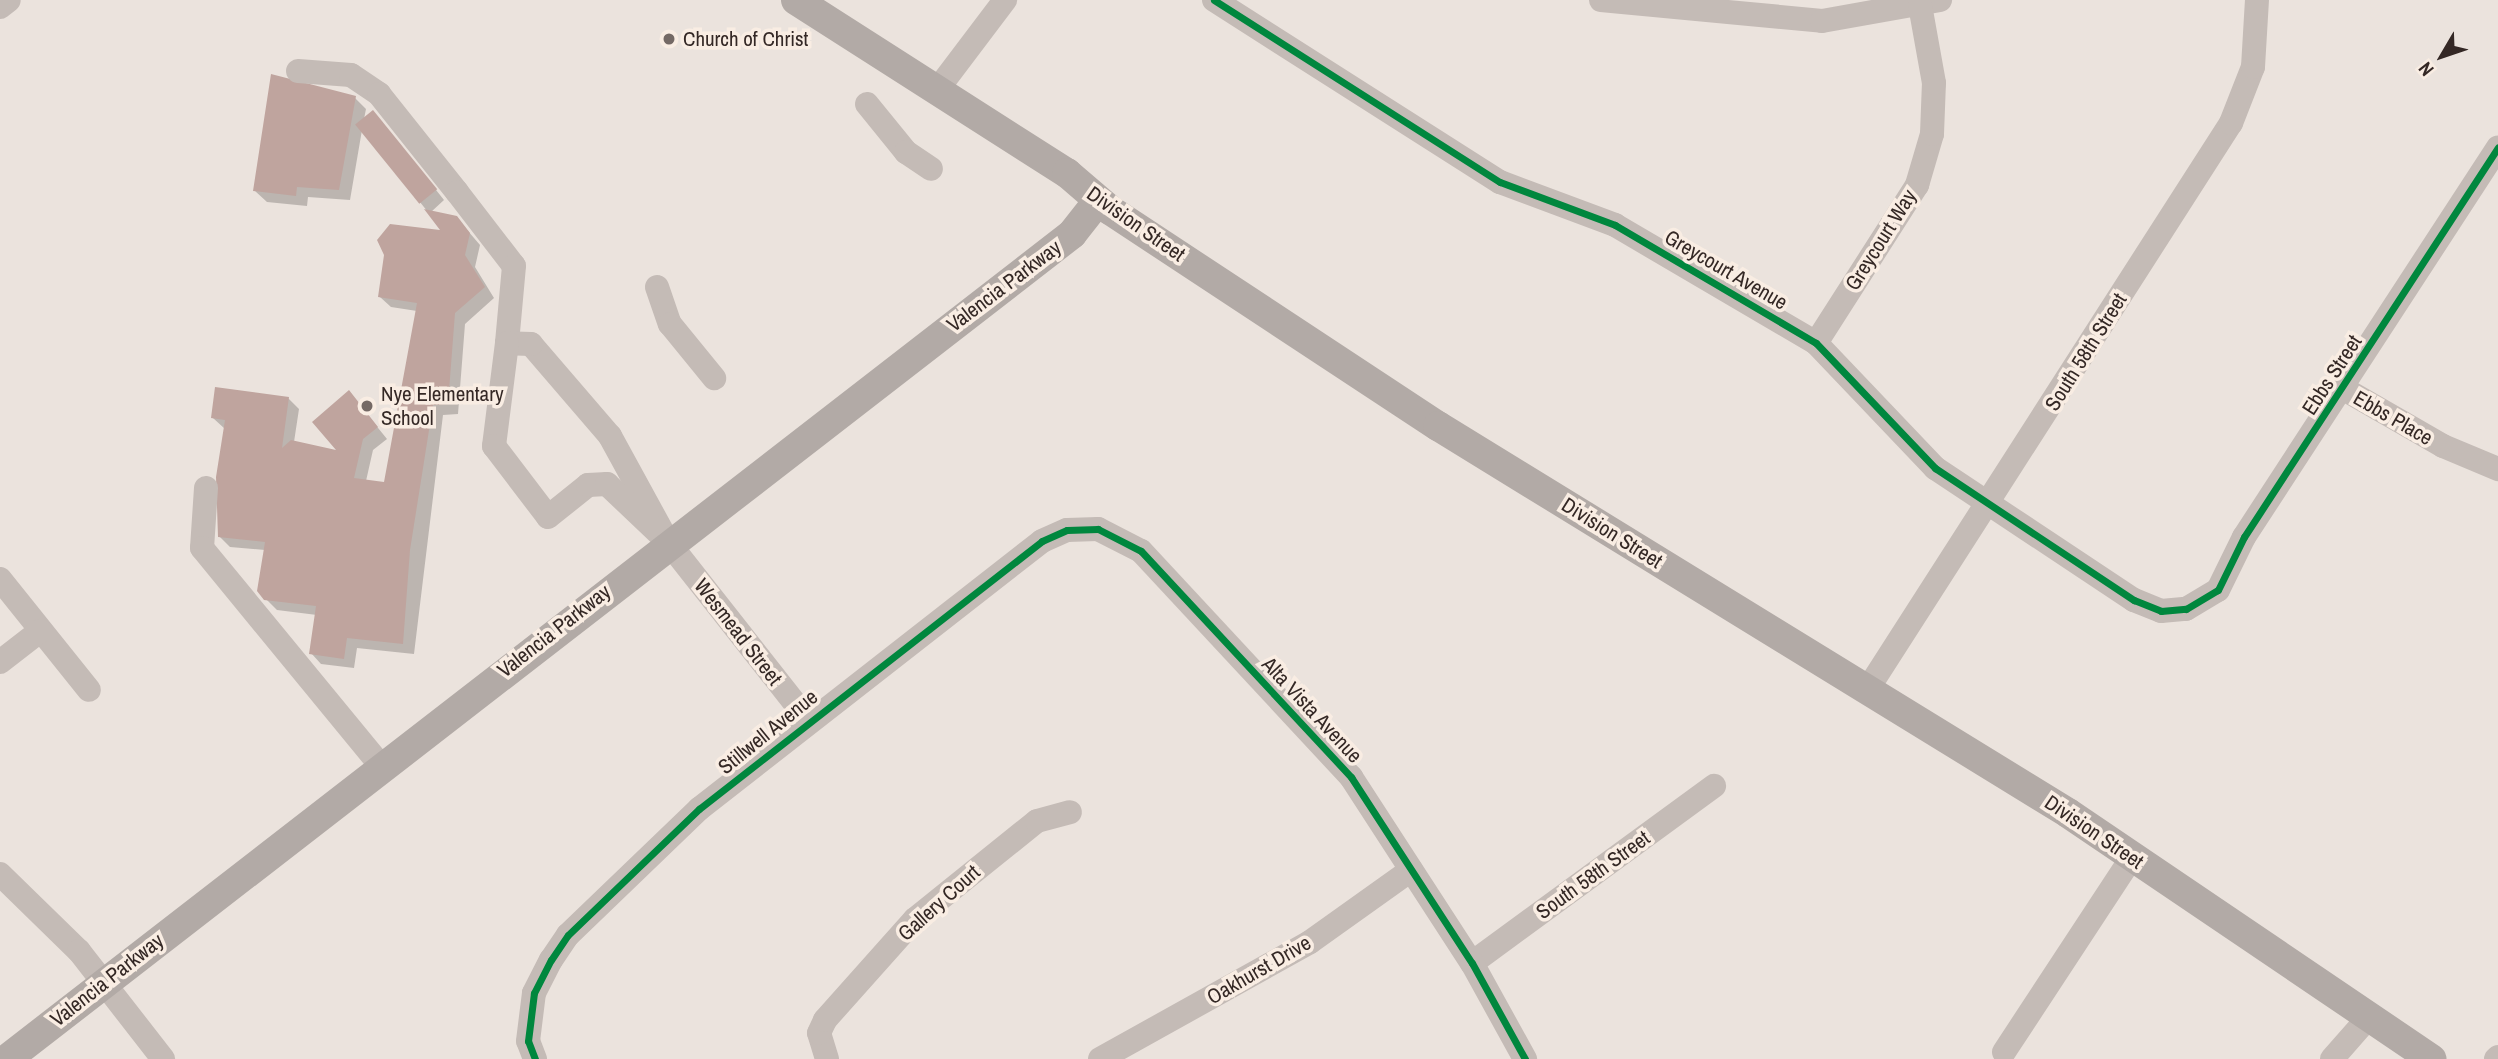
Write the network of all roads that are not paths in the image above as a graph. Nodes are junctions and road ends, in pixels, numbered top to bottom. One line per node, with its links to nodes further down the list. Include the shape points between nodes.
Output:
1 (9, 0): 8 (street)
2 (796, 0): 10 (main road, Division Street)
3 (1005, 0): 10 (street)
4 (1214, 0): 16 (street, Greycourt Avenue, via 1500,181 1615,225)
5 (1601, 0): 7 (street, via 1822,21)
6 (2257, 0): 22 (street, South 58th Street, via 2253,68 2231,123)
7 (1930, 3): 16 (street, Greycourt Way, via 1932,134 1917,185)
8 (0, 8)
9 (298, 71): 17 (street, via 351,75 379,94 457,192 514,266)
10 (937, 90): 14 (main road, Division Street, via 1067,173)
11 (867, 104): 13 (street, via 906,152)
12 (2498, 148): 19 (street, Ebbs Street)
13 (931, 169)
14 (1098, 201): 24 (main road, Valencia Parkway, via 1073,234); 29 (main road, Division Street, via 1438,426)
15 (657, 287): 18 (street, via 670,324)
16 (1815, 342): 22 (street, Greycourt Avenue, via 1935,468)
17 (508, 343): 24 (street, via 531,344 610,436); 24 (street, via 494,446 548,517 588,485 607,484)
18 (714, 378)
19 (2344, 389): 20 (street, Ebbs Place, via 2443,446); 26 (street, Ebbs Street, via 2244,537 2218,590)
20 (2498, 469)
21 (206, 488): 32 (street, via 202,548)
22 (1990, 504): 26 (street, Greycourt Avenue, via 2134,600 2161,611); 29 (street, South 58th Street)
23 (1098, 529): 31 (street, Stillwell Avenue, via 1067,530 1042,541); 36 (street, Alta Vista Avenue, via 1141,551 1343,769)
24 (668, 542): 31 (street, Wesmead Street); 32 (main road, Valencia Parkway)
25 (0, 579): 27 (street)
26 (2186, 609)
27 (40, 631): 28 (street); 30 (street)
28 (0, 662)
29 (1869, 687): 35 (main road, Division Street)
30 (89, 690)
31 (809, 721): 44 (street, Stillwell Avenue, via 699,809 568,936 534,993 529,1032)
32 (382, 767): 39 (main road, Valencia Parkway)
33 (1714, 786): 38 (street, South 58th Street)
34 (1070, 812): 45 (street, Gallery Court, via 1037,821 915,919 825,1020 819,1033)
35 (2132, 857): 40 (main road, Division Street); 41 (street)
36 (1410, 870): 38 (street, Alta Vista Avenue); 46 (street, Oakhurst Drive, via 1310,942)
37 (0, 874): 39 (street)
38 (1472, 963): 47 (street, Alta Vista Avenue)
39 (105, 982): 42 (main road, Valencia Parkway); 43 (street)
40 (2368, 1018): 48 (street); 49 (main road, Division Street)
41 (2004, 1052)
42 (6, 1059)
43 (163, 1059)
44 (535, 1059)
45 (827, 1059)
46 (1100, 1059)
47 (1525, 1059)
48 (2332, 1059)
49 (2432, 1059)

